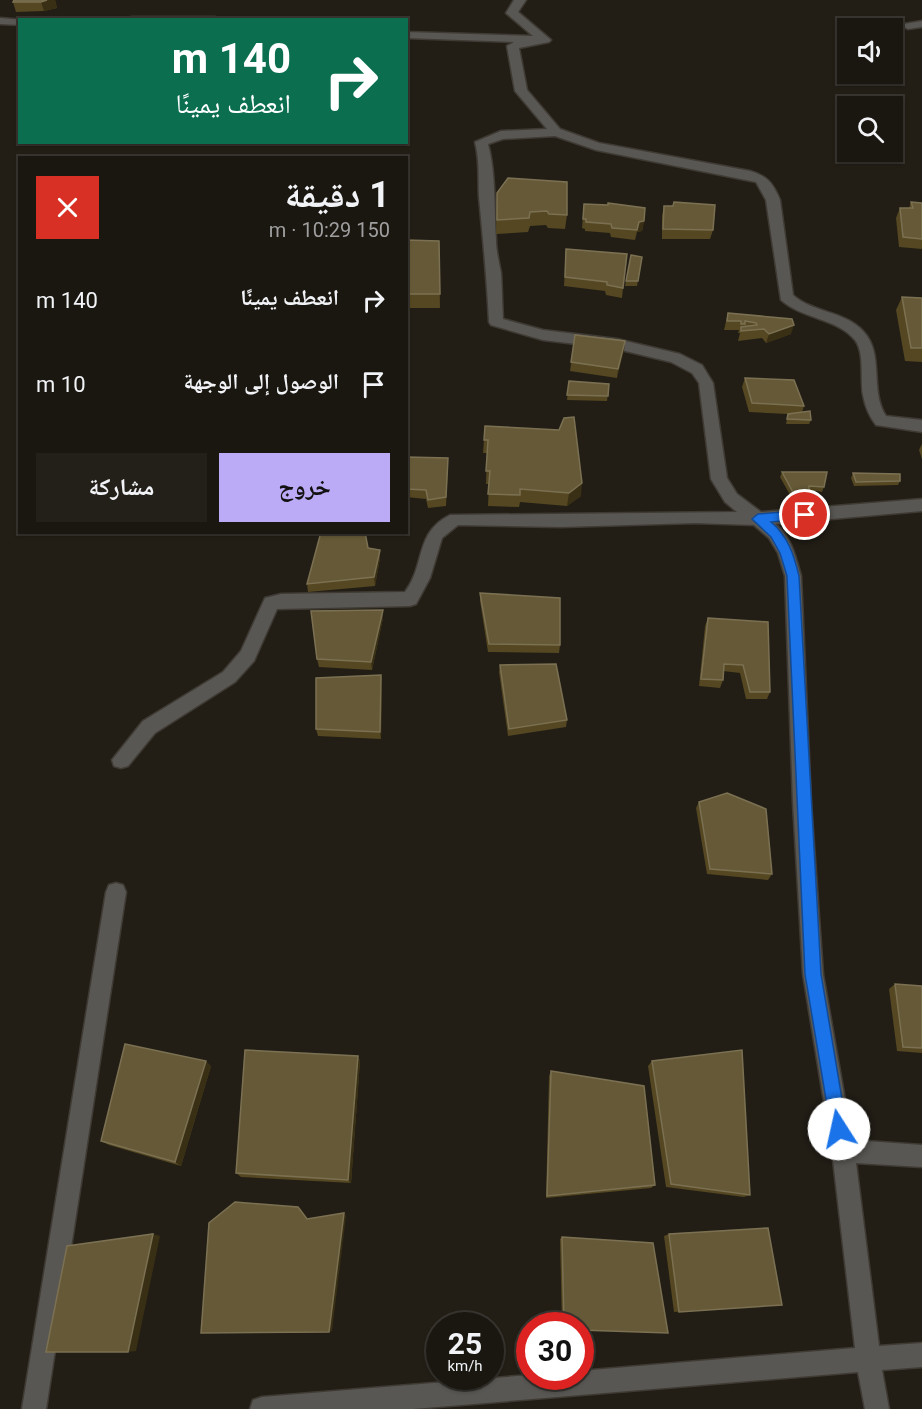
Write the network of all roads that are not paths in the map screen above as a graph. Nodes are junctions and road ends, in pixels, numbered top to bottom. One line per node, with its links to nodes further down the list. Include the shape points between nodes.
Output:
1 (520, 0): 7 (street, via 512,13)
2 (0, 21): 3 (street)
3 (18, 22)
4 (922, 24): 5 (street)
5 (908, 26)
6 (408, 35): 7 (street)
7 (545, 40): 8 (street, via 513,46 521,91)
8 (556, 132): 9 (street, via 596,146 761,179 773,200 786,297 799,308 840,323 866,345 873,411 881,421); 11 (street, via 501,135 481,142 486,160 496,322 543,335 616,344 675,358 697,369 706,383 719,479 731,498)
9 (922, 426)
10 (922, 506): 11 (street)
11 (758, 519): 12 (street, via 456,519 443,524 433,540 418,591 410,599 271,603 248,656 229,677 148,727); 14 (street, via 775,533 793,576 813,974)
12 (121, 760)
13 (116, 892): 19 (street)
14 (843, 1151): 15 (street); 17 (street)
15 (922, 1156)
16 (922, 1355): 17 (street)
17 (868, 1359): 18 (street); 21 (street)
18 (348, 1406): 20 (street)
19 (34, 1409)
20 (262, 1409)
21 (877, 1409)

